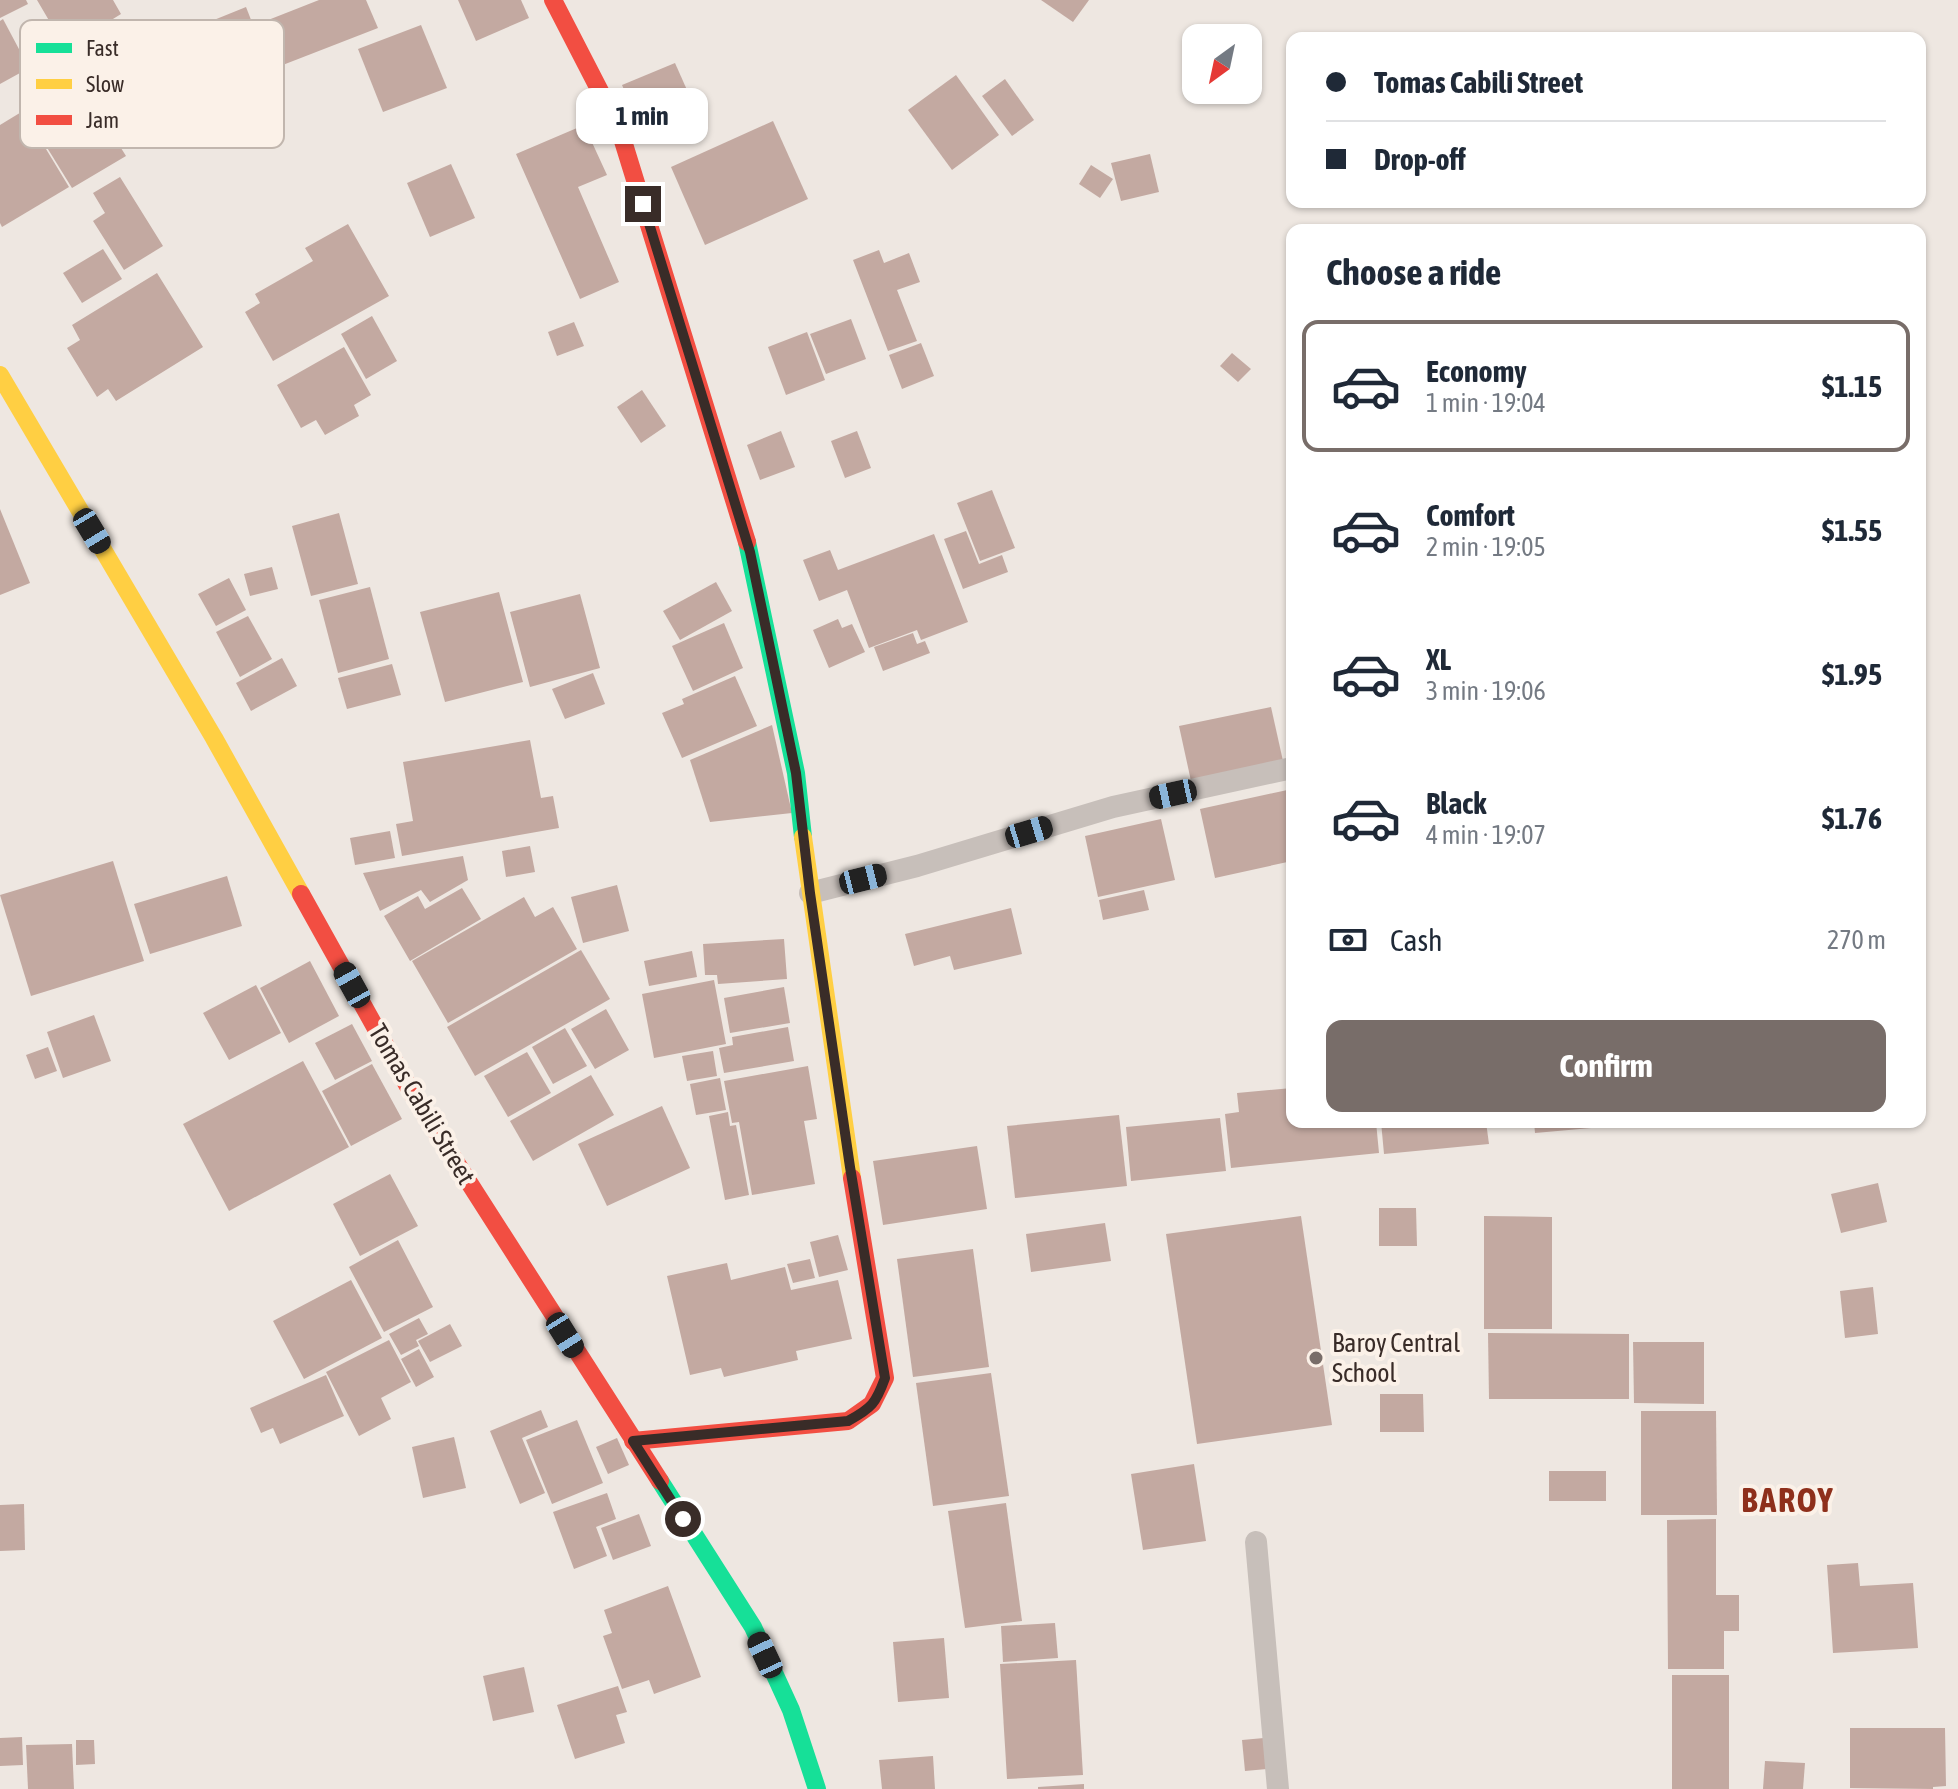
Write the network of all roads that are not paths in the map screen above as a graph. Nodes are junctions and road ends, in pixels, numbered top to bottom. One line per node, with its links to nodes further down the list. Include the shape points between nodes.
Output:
1 (553, 0): 4 (street, via 619,128 750,552 796,773)
2 (0, 375): 5 (street, Tomas Cabili Street, via 222,752 413,1095)
3 (1286, 769): 4 (lane, via 1113,807)
4 (810, 893): 5 (street, via 885,1378 878,1399 848,1421)
5 (633, 1441): 7 (street, Tomas Cabili Street, via 753,1627 791,1710)
6 (1256, 1542): 8 (lane)
7 (817, 1789)
8 (1278, 1789)

